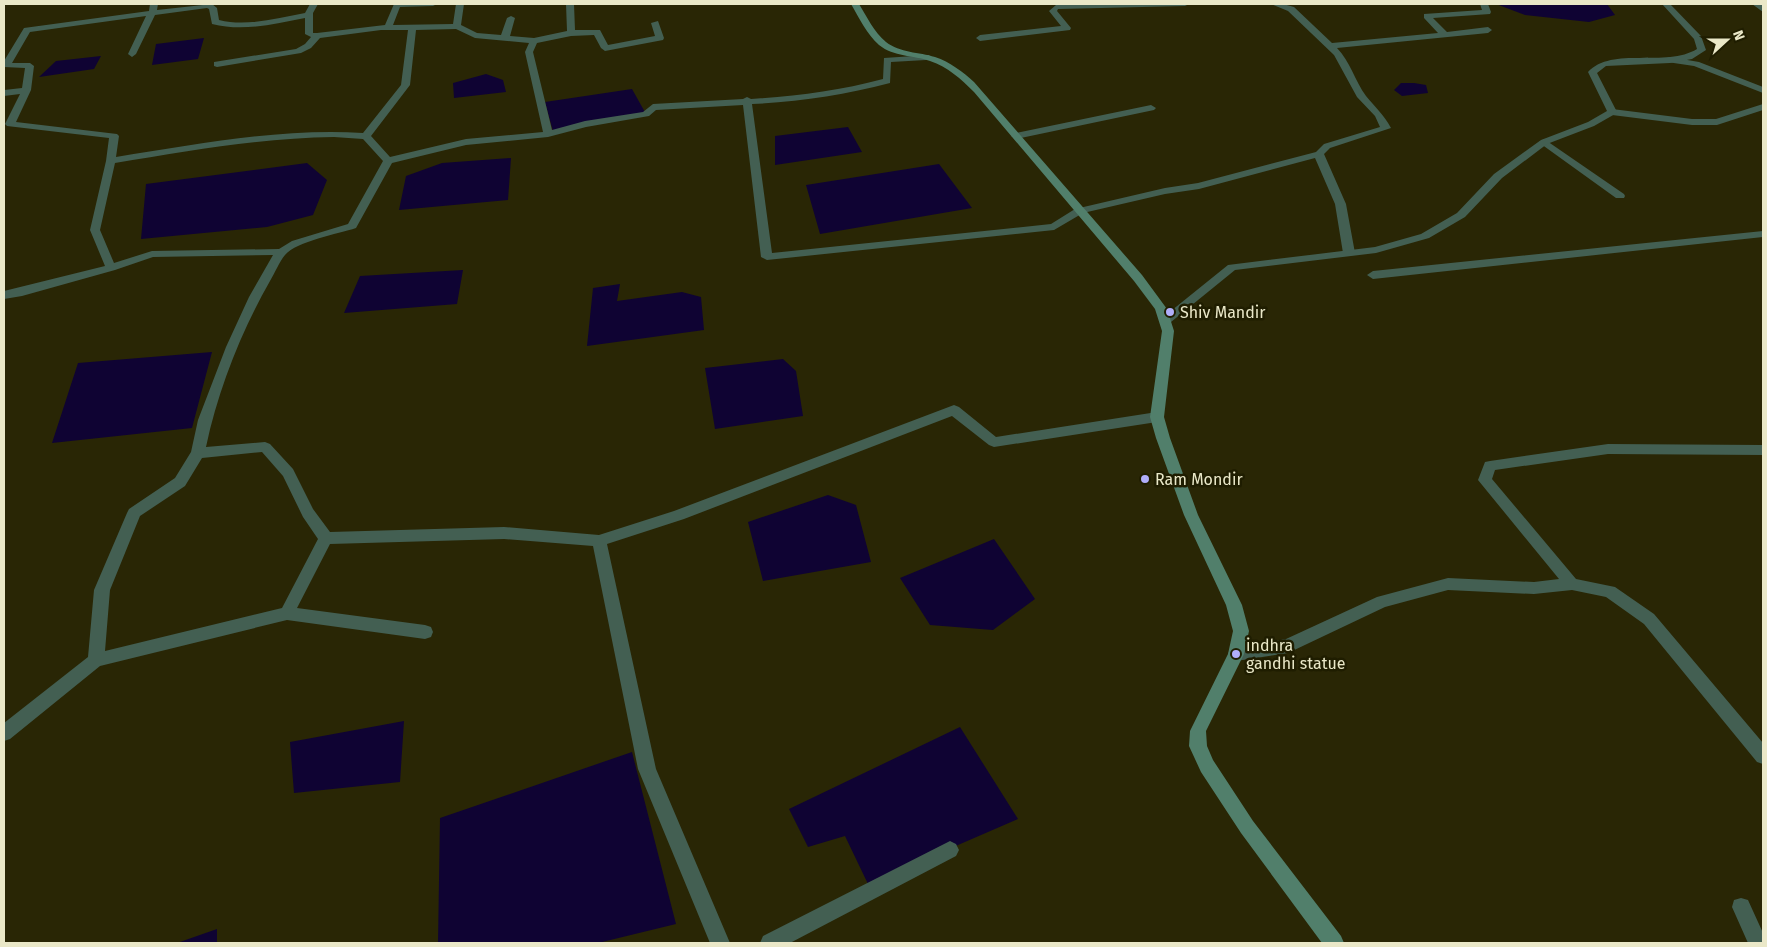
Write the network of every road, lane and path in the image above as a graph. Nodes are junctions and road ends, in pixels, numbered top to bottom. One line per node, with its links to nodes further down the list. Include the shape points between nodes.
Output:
1 (314, 4): 13 (street)
2 (433, 4): 17 (street, via 397,5)
3 (460, 4): 16 (street)
4 (570, 4): 20 (street)
5 (855, 4): 28 (main road, via 874,35 886,47)
6 (1185, 4): 24 (street, via 1056,7 1053,11 1067,28)
7 (1275, 4): 26 (street, via 1291,9)
8 (1484, 4): 21 (street, via 1487,12 1426,16)
9 (1666, 4): 29 (street, via 1698,38 1702,50 1692,56)
10 (1756, 4): 12 (street)
11 (153, 8): 13 (street, via 208,5 213,8 215,22 221,24 247,24); 27 (street); 31 (street, via 27,30 6,65 30,66)
12 (1763, 10)
13 (309, 15): 22 (street, via 309,34)
14 (511, 18): 23 (street)
15 (655, 24): 20 (street, via 660,38 605,48 597,32)
16 (457, 26): 18 (street); 23 (street, via 475,35)
17 (388, 27): 18 (street); 22 (street)
18 (412, 28): 40 (street, via 406,85)
19 (1488, 30): 21 (street)
20 (571, 33): 25 (street)
21 (1444, 35): 26 (street)
22 (318, 36): 30 (street, via 298,51)
23 (505, 37): 25 (street)
24 (980, 38)
25 (534, 41): 39 (street, via 529,52)
26 (1331, 46): 43 (street, via 1362,97 1386,128 1327,146)
27 (132, 54)
28 (926, 57): 34 (street, via 886,60 887,81 860,88 798,99); 41 (main road, via 958,72)
29 (1670, 60): 32 (street, via 1696,64); 37 (street, via 1604,63 1592,72)
30 (217, 64)
31 (26, 90): 33 (street); 38 (street)
32 (1763, 90)
33 (4, 92)
34 (747, 100): 39 (street, via 653,107 646,114); 47 (street, via 767,257 1054,227)
35 (1151, 108): 41 (street)
36 (1763, 108): 37 (street, via 1717,122)
37 (1612, 112): 42 (street, via 1591,124)
38 (7, 124): 44 (street, via 114,136)
39 (548, 134): 45 (street, via 466,142)
40 (366, 136): 44 (street, via 337,133 250,139); 45 (street)
41 (1016, 136): 47 (main road)
42 (1544, 142): 46 (street); 50 (street, via 1498,176 1461,215 1425,236 1376,250)
43 (1318, 154): 47 (street, via 1198,186); 50 (street, via 1340,202)
44 (111, 161): 51 (street, via 95,230)
45 (388, 161): 49 (street, via 352,226 296,243)
46 (1620, 196)
47 (1079, 211): 54 (main road, via 1159,304)
48 (1763, 234): 52 (street)
49 (281, 252): 51 (street, via 152,254); 57 (street, via 232,347 205,420)
50 (1348, 253): 54 (street, via 1232,267)
51 (111, 268): 53 (street)
52 (1373, 275)
53 (4, 295)
54 (1167, 319): 55 (main road)
55 (1157, 417): 59 (street, via 994,442 954,410 679,515); 63 (main road, via 1191,515 1234,605 1241,631)
56 (1763, 450): 60 (street, via 1608,449 1490,466 1486,480)
57 (198, 453): 58 (street, via 265,447 288,473 308,513); 64 (street, via 180,482 134,513 102,590)
58 (326, 538): 59 (street, via 504,533); 61 (street)
59 (599, 541): 69 (street, via 647,769)
60 (1572, 584): 63 (street, via 1534,588 1448,584 1382,602 1288,646); 66 (street, via 1610,591 1649,619)
61 (287, 614): 62 (street); 64 (street)
62 (425, 632)
63 (1236, 654): 71 (main road, via 1198,731 1198,746 1207,766 1247,827)
64 (96, 660): 65 (street)
65 (4, 733)
66 (1763, 756)
67 (950, 850): 70 (street)
68 (1741, 907): 72 (street)
69 (720, 943)
70 (770, 943)
71 (1334, 943)
72 (1758, 943)

